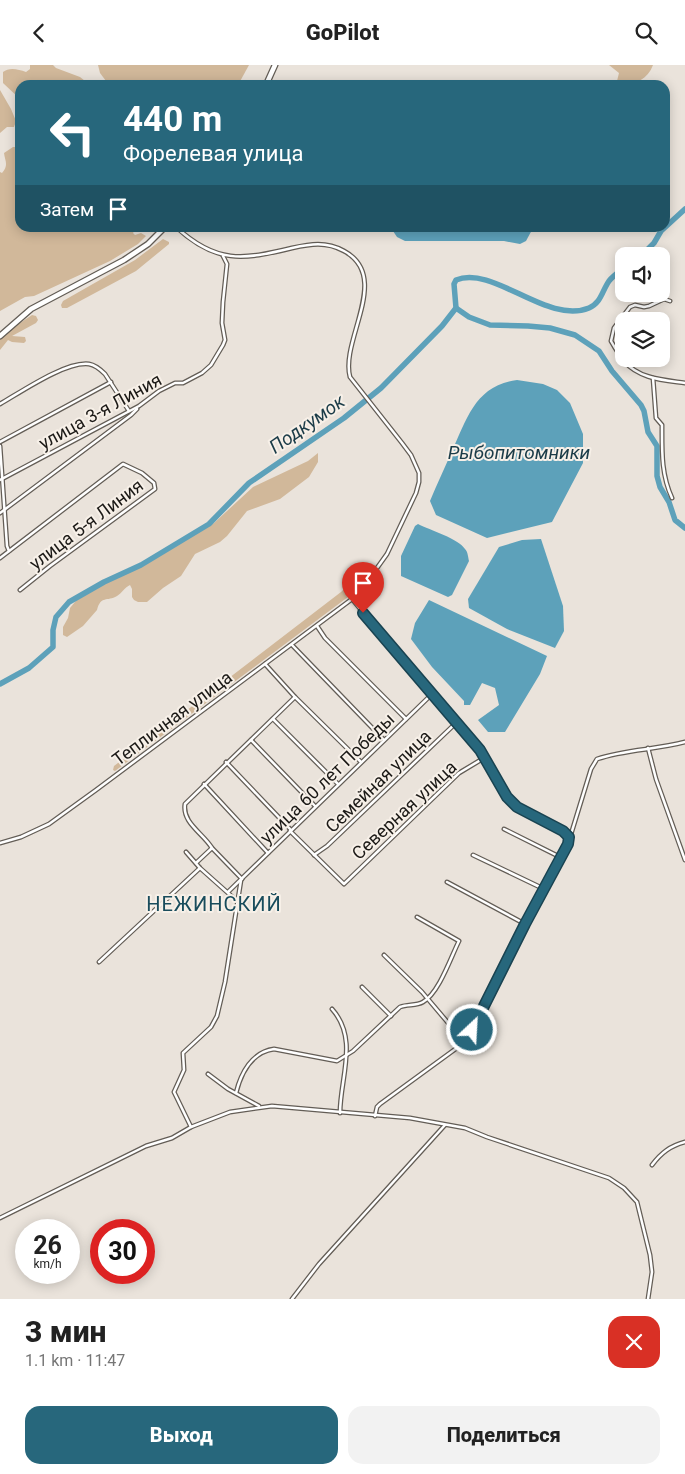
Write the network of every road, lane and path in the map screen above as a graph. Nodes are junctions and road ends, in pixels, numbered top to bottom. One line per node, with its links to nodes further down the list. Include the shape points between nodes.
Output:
1 (275, 65): 2 (main road)
2 (268, 80)
3 (160, 232): 7 (main road, via 124,261 31,309)
4 (182, 232): 5 (street, via 196,244)
5 (223, 256): 12 (street, улица 3-я Линия, via 227,264 222,323 225,340 211,365 202,373 159,391); 23 (street, Тепличная улица, via 250,257 320,244 337,247 351,256 360,268 364,285 363,303 350,350 350,377 411,455 419,473 419,482 387,554)
6 (657, 302): 8 (street, via 644,307 630,307 611,341 624,362 639,374)
7 (0, 336)
8 (653, 378): 10 (street); 17 (street, via 656,418 662,425 664,477)
9 (111, 382): 11 (street, via 93,365 70,367); 13 (street); 14 (street)
10 (685, 383)
11 (0, 404)
12 (139, 406): 13 (street, улица 3-я Линия); 18 (street)
13 (129, 411): 16 (street, улица 3-я Линия)
14 (0, 442)
15 (0, 446): 16 (street)
16 (1, 480): 18 (street)
17 (672, 498)
18 (4, 511): 19 (street); 20 (street)
19 (0, 513)
20 (9, 551): 21 (street, улица 5-я Линия); 22 (street, улица 5-я Линия, via 123,464 154,483 155,489)
21 (0, 558)
22 (20, 590)
23 (352, 599): 24 (street, Тепличная улица); 27 (street)
24 (317, 626): 25 (street, Тепличная улица); 30 (street)
25 (292, 645): 26 (street, Тепличная улица); 33 (street)
26 (265, 664): 28 (street); 45 (street, Тепличная улица, via 168,739 49,824)
27 (431, 695): 30 (street, улица 60 лет Победы); 31 (street)
28 (295, 697): 29 (street); 38 (street)
29 (273, 719): 32 (street); 39 (street)
30 (406, 719): 33 (street, улица 60 лет Победы)
31 (457, 722): 36 (street); 49 (street, Семейная улица)
32 (251, 740): 37 (street); 41 (street)
33 (384, 741): 38 (street, улица 60 лет Победы)
34 (685, 742): 35 (street)
35 (648, 748): 44 (street, via 597,759); 52 (street)
36 (484, 758): 44 (street, via 507,797 517,807); 49 (street, Северная улица, via 459,773 344,884)
37 (226, 762): 40 (street); 43 (street)
38 (361, 763): 39 (street, улица 60 лет Победы)
39 (338, 784): 41 (street, улица 60 лет Победы)
40 (204, 785): 46 (street, via 185,804 184,811); 48 (street)
41 (315, 807): 43 (street, улица 60 лет Победы)
42 (504, 829): 51 (street)
43 (290, 831): 48 (street, улица 60 лет Победы); 49 (street)
44 (569, 837): 51 (street)
45 (0, 843)
46 (212, 848): 53 (street); 55 (street)
47 (186, 852): 53 (street)
48 (268, 853): 55 (street, улица 60 лет Победы)
49 (314, 855)
50 (473, 855): 57 (street)
51 (560, 857): 57 (street)
52 (685, 860)
53 (196, 863): 54 (street)
54 (200, 868): 58 (street); 63 (street)
55 (241, 879): 58 (street, улица 60 лет Победы); 59 (street)
56 (447, 882): 61 (street)
57 (544, 889): 61 (street)
58 (228, 892): 59 (street)
59 (237, 901): 76 (street, via 217,1016 211,1027 183,1053 184,1070 174,1092)
60 (417, 917): 65 (street, via 459,941 442,980)
61 (525, 924): 68 (street)
62 (384, 955): 65 (street)
63 (98, 962)
64 (362, 987): 67 (street)
65 (428, 999): 67 (street, via 417,1005 400,1007); 68 (street, via 459,1033)
66 (332, 1009): 69 (street, via 343,1025)
67 (391, 1016): 69 (street)
68 (472, 1030): 74 (street, via 465,1042 380,1104)
69 (346, 1056): 71 (street, via 332,1061 266,1050 242,1074); 73 (street)
70 (208, 1074): 71 (street)
71 (236, 1093): 72 (street)
72 (260, 1107): 73 (street); 76 (street, via 230,1111)
73 (340, 1113): 74 (street)
74 (375, 1116): 75 (street)
75 (445, 1125): 80 (street, via 319,1264); 81 (street, via 465,1127 609,1179 624,1188 637,1202 650,1255 652,1272)
76 (191, 1127): 79 (street)
77 (685, 1142): 78 (street, via 666,1150)
78 (652, 1165)
79 (0, 1219)
80 (292, 1299)
81 (648, 1299)

